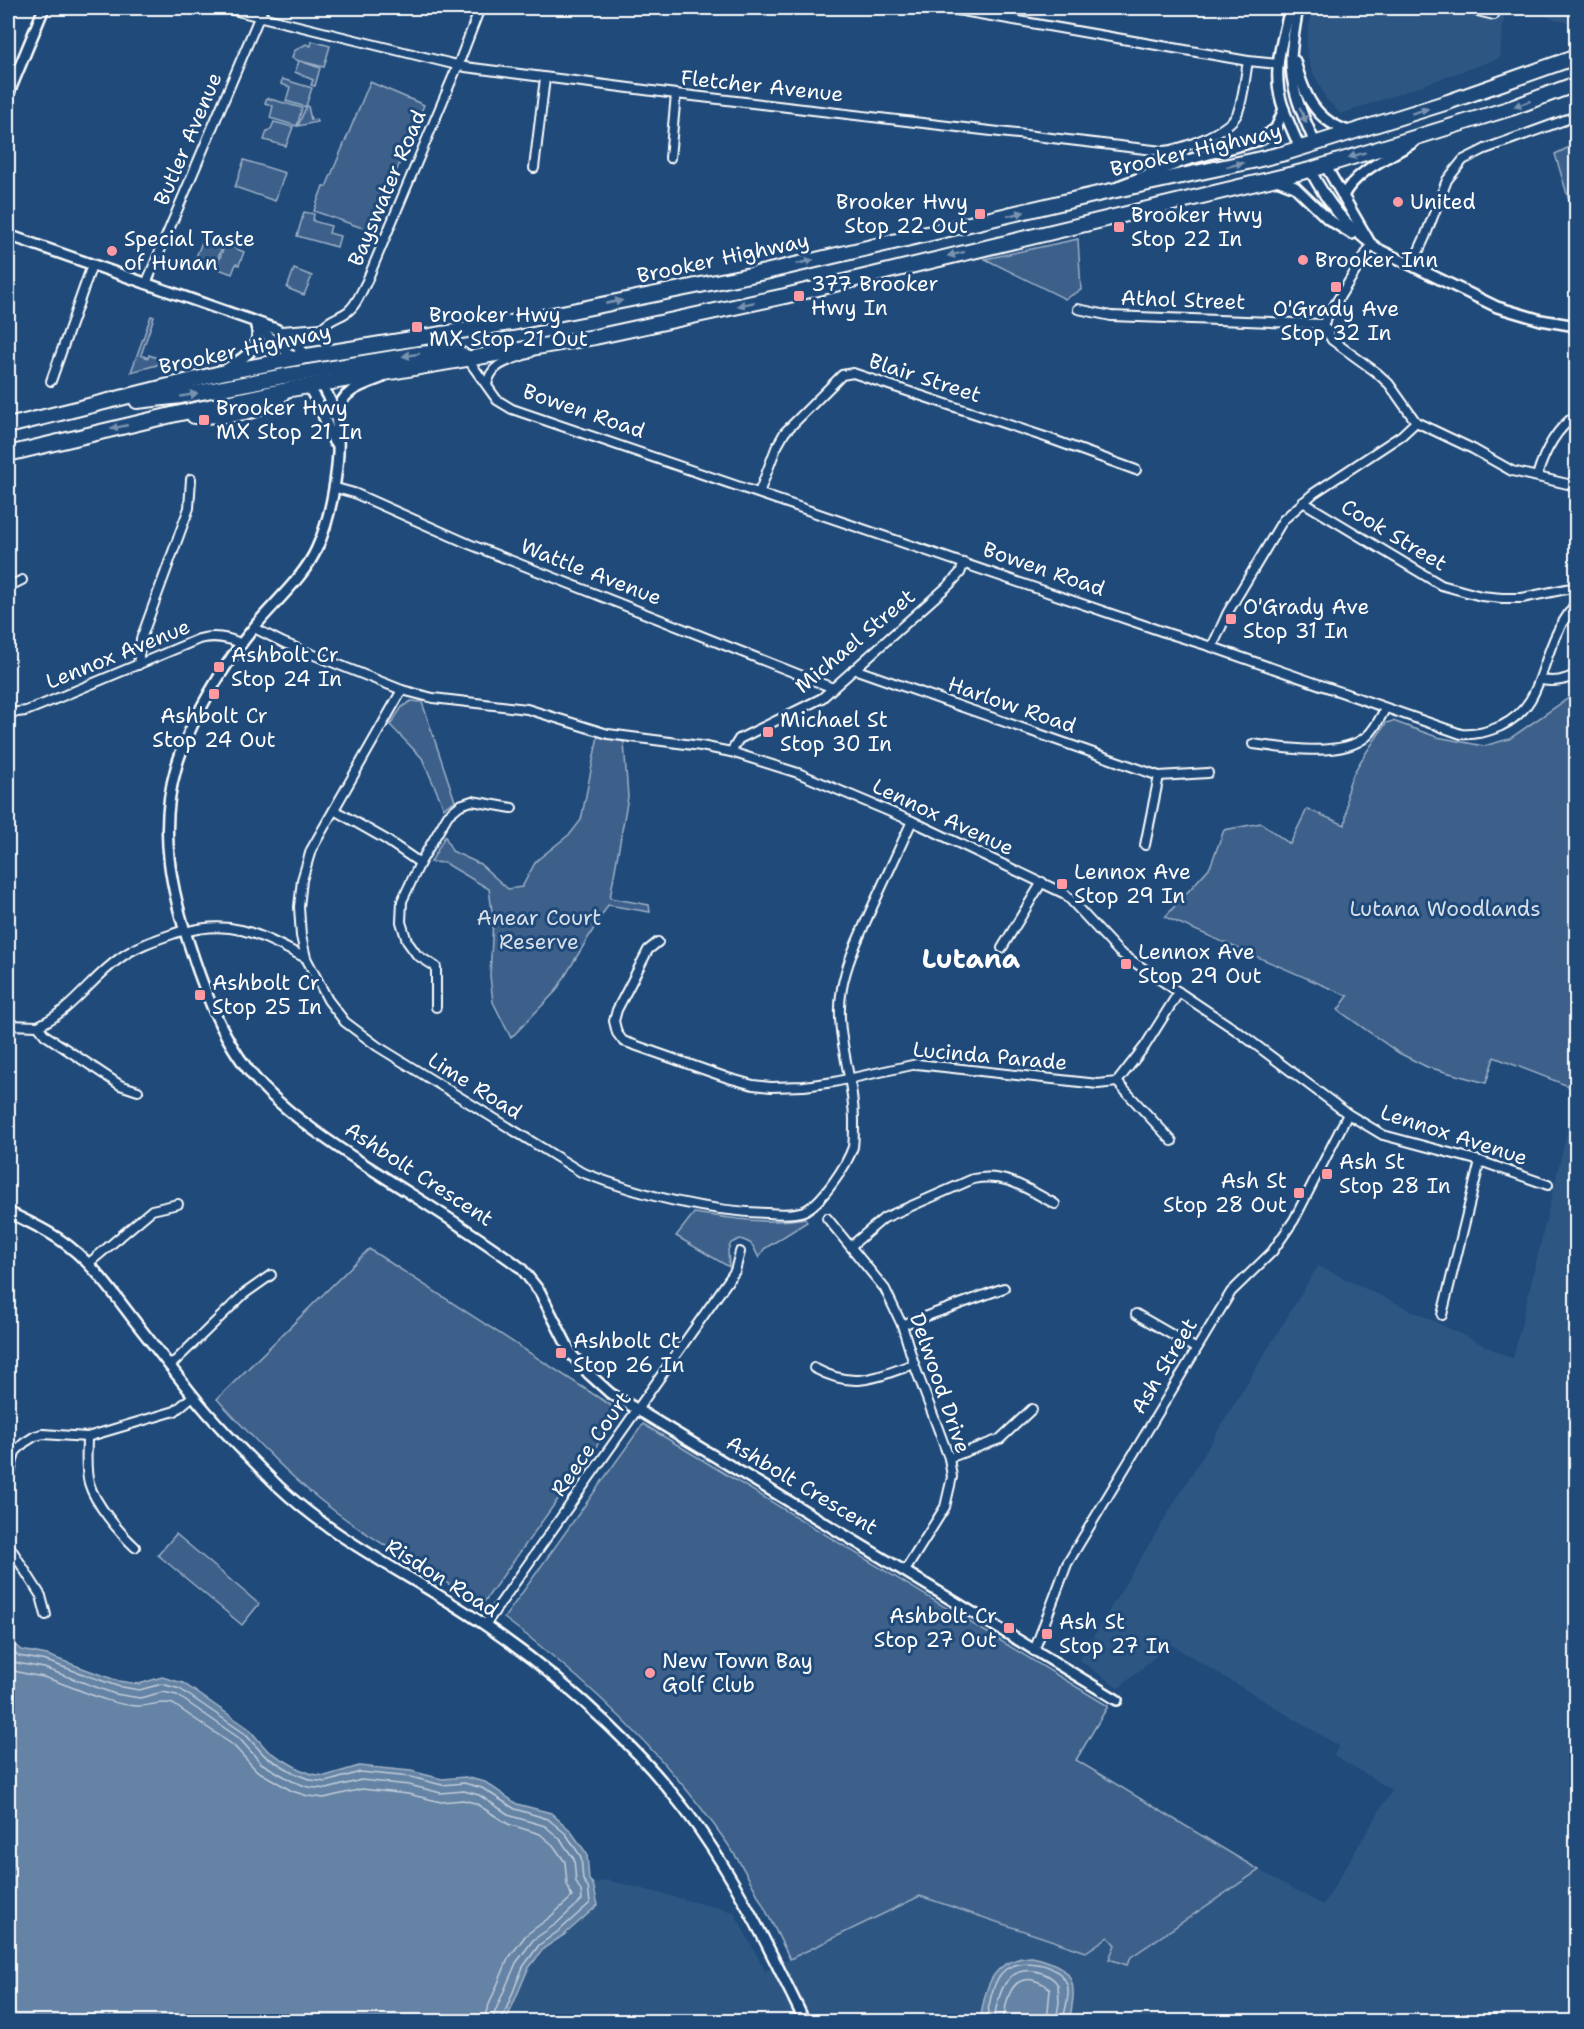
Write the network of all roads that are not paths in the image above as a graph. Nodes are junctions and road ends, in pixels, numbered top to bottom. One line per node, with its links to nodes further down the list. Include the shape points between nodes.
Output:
1 (44, 8): 19 (street)
2 (225, 8): 10 (street, Fletcher Avenue)
3 (263, 8): 10 (street, Butler Avenue)
4 (480, 8): 15 (street, Bayswater Road)
5 (945, 8): 13 (street)
6 (1290, 8): 14 (street)
7 (1298, 8): 11 (street)
8 (1465, 8): 9 (street)
9 (1494, 15)
10 (259, 16): 15 (street, Fletcher Avenue); 37 (street, Butler Avenue)
11 (1293, 44): 22 (street, via 1295,63 1314,107 1330,124); 24 (street, one-way to 24, via 1292,80)
12 (1576, 57): 22 (highway, Brooker Highway, one-way to 12)
13 (1248, 61): 14 (street); 18 (street, Fletcher Avenue, via 1239,112 1234,119 1190,145 1170,151)
14 (1278, 64): 20 (street)
15 (458, 65): 16 (street, Fletcher Avenue); 43 (street, Bayswater Road, via 354,305 322,328)
16 (545, 78): 18 (street, Fletcher Avenue); 28 (street)
17 (1576, 84): 23 (highway, one-way to 23)
18 (676, 94): 26 (street)
19 (8, 95)
20 (1284, 109): 25 (street); 31 (street, via 1276,128 1260,140 1161,168)
21 (1576, 116): 36 (street, via 1463,160 1447,180 1425,237)
22 (1352, 132): 24 (highway, Brooker Highway)
23 (1428, 133): 27 (highway, one-way to 27); 32 (street, via 1360,176)
24 (1315, 143): 25 (highway, Brooker Highway); 27 (highway)
25 (1300, 148): 29 (highway); 31 (highway, Brooker Highway, one-way to 25)
26 (670, 158)
27 (1325, 165): 29 (highway); 32 (street)
28 (534, 168)
29 (1310, 170): 30 (highway); 34 (street, via 1337,213)
30 (1271, 179): 34 (street, via 1295,187 1328,219); 44 (highway, one-way to 44, via 786,296)
31 (1102, 193): 45 (highway, Brooker Highway, one-way to 31, via 517,322 765,272)
32 (1343, 196): 34 (street)
33 (8, 235): 35 (street)
34 (1368, 242): 36 (street); 40 (street)
35 (92, 265): 37 (street); 50 (street)
36 (1409, 265): 42 (street, via 1497,307)
37 (146, 284): 39 (street)
38 (1078, 309): 40 (street, Athol Street, via 1111,316)
39 (246, 319): 41 (street); 43 (street)
40 (1323, 324): 55 (street, via 1332,340 1389,384)
41 (256, 326): 45 (street); 48 (street, via 257,340 251,351)
42 (1576, 326)
43 (281, 331): 45 (street)
44 (558, 343): 46 (highway); 52 (street, Bowen Road, via 496,366)
45 (300, 358): 48 (highway, Brooker Highway); 49 (highway); 51 (highway)
46 (467, 358): 47 (highway); 51 (highway, one-way to 51, via 456,351 438,352); 52 (street, Bowen Road)
47 (406, 368): 51 (highway); 56 (street, via 345,395 339,403)
48 (221, 373): 53 (highway, Brooker Highway)
49 (301, 374): 51 (highway); 53 (highway, one-way to 49, via 181,396)
50 (51, 381)
51 (316, 381): 56 (street, Ashbolt Crescent, via 333,406); 58 (street, Ashbolt Crescent); 59 (highway, one-way to 59, via 291,389 254,410 230,415 162,417)
52 (487, 386): 65 (street, Bowen Road, via 496,400 512,409)
53 (89, 406): 57 (highway, Brooker Highway)
54 (1576, 415): 61 (street, via 1552,440)
55 (1416, 422): 61 (street, via 1512,471); 66 (street)
56 (337, 425): 58 (street, Ashbolt Crescent)
57 (8, 426)
58 (337, 450): 64 (street, Ashbolt Crescent)
59 (8, 454)
60 (1136, 470): 65 (street, Blair Street, via 853,373 842,375 785,432)
61 (1538, 476): 63 (street)
62 (191, 479): 75 (street, via 189,507 141,639)
63 (1576, 486)
64 (336, 488): 72 (street, Ashbolt Crescent, via 318,548); 79 (street, Wattle Avenue)
65 (759, 493): 67 (street, Bowen Road)
66 (1303, 502): 70 (street, Cook Street, via 1441,585 1503,598); 74 (street, via 1283,520 1225,617)
67 (964, 563): 74 (street, Bowen Road); 76 (street, Michael Street, via 950,584)
68 (22, 580): 69 (street)
69 (8, 587)
70 (1576, 587)
71 (1576, 602): 78 (street, Bowen Road, via 1557,632)
72 (254, 628): 73 (street, Ashbolt Crescent); 80 (street, Lennox Avenue)
73 (242, 644): 75 (street, Lennox Avenue, via 208,637); 93 (street, Ashbolt Crescent, via 191,729 169,795 169,867)
74 (1212, 647): 81 (street, Bowen Road)
75 (138, 665): 82 (street, Lennox Avenue, via 26,711)
76 (854, 669): 79 (street, Michael Street); 86 (street, Harlow Road)
77 (1576, 674): 78 (street, via 1555,682)
78 (1541, 680): 81 (street, Bowen Road, via 1529,704 1512,721 1479,734 1461,734)
79 (833, 688): 84 (street, Michael Street, via 808,706 739,738)
80 (402, 690): 84 (street, Lennox Avenue, via 433,698 526,709 608,734); 88 (street, Lime Road)
81 (1385, 709): 83 (street, via 1371,733 1357,744 1287,749)
82 (8, 713)
83 (1252, 744)
84 (731, 752): 89 (street, Lennox Avenue, via 798,773)
85 (1208, 774): 86 (street, Harlow Road)
86 (1159, 776): 90 (street)
87 (512, 808): 91 (street, via 472,801 460,805 447,815)
88 (334, 810): 91 (street); 96 (street, Lime Road, via 311,850 302,880 299,907)
89 (912, 820): 92 (street, Lennox Avenue); 101 (street, Lime Road, via 849,958 839,1019)
90 (1145, 845)
91 (420, 863): 98 (street, via 402,902 401,922 407,941 417,954 436,967)
92 (1042, 882): 95 (street); 97 (street, Lennox Avenue, via 1065,894 1119,952)
93 (184, 931): 96 (street, via 221,927 245,930); 100 (street, via 148,942 120,958 73,1004); 126 (street, Ashbolt Crescent, via 220,1024 268,1093 306,1124 521,1268 540,1292 572,1356 610,1393)
94 (658, 942): 101 (street, Lucinda Parade, via 648,950 617,1010 614,1022 623,1041 753,1085 804,1086)
95 (1002, 948)
96 (306, 958): 101 (street, Lime Road, via 328,1000 345,1022 377,1046 581,1172 703,1207 781,1214 803,1211 813,1204 833,1182 853,1146 855,1122)
97 (1179, 992): 102 (street); 104 (street, Lennox Avenue)
98 (436, 1006)
99 (8, 1025): 100 (street)
100 (38, 1026): 103 (street, via 45,1035 120,1085)
101 (849, 1078): 102 (street, Lucinda Parade, via 917,1064 1098,1084)
102 (1117, 1082): 105 (street)
103 (138, 1091)
104 (1348, 1114): 106 (street, Lennox Avenue, via 1383,1135); 120 (street, Ash Street, via 1294,1220 1272,1252 1231,1292)
105 (1172, 1141)
106 (1480, 1161): 107 (street, Lennox Avenue); 118 (street)
107 (1548, 1185)
108 (178, 1204): 114 (street, via 152,1210)
109 (1055, 1204): 112 (street, via 1006,1179 985,1176 894,1213 872,1226)
110 (8, 1212): 114 (street, Risdon Road, via 58,1238)
111 (827, 1218): 112 (street, Delwood Drive)
112 (851, 1246): 119 (street, Delwood Drive, via 885,1289)
113 (741, 1252): 126 (street, Reece Court, via 735,1271)
114 (89, 1263): 122 (street, Risdon Road)
115 (271, 1275): 122 (street, via 244,1294)
116 (1004, 1288): 119 (street)
117 (1136, 1314): 120 (street)
118 (1442, 1315)
119 (903, 1325): 121 (street, Delwood Drive)
120 (1196, 1348): 135 (street, Ash Street, via 1067,1564)
121 (914, 1364): 123 (street, via 864,1381 843,1380); 128 (street, Delwood Drive)
122 (170, 1366): 124 (street, Risdon Road)
123 (814, 1368)
124 (193, 1396): 127 (street, via 175,1411); 134 (street, Risdon Road, via 259,1468 322,1522)
125 (1032, 1408): 128 (street, via 1000,1439)
126 (638, 1410): 132 (street, Ashbolt Crescent); 134 (street, Reece Court)
127 (87, 1437): 129 (street, via 43,1434 31,1438 15,1452); 131 (street, via 87,1474 92,1492 118,1531)
128 (949, 1458): 132 (street, Delwood Drive, via 952,1477 945,1507)
129 (8, 1481)
130 (8, 1544): 133 (street, via 40,1596)
131 (135, 1547)
132 (905, 1571): 135 (street, Ashbolt Crescent)
133 (46, 1615)
134 (485, 1624): 137 (street, Risdon Road, via 597,1714 670,1792 711,1845 731,1879)
135 (1034, 1651): 136 (street, Ashbolt Crescent)
136 (1117, 1700)
137 (805, 2022)

